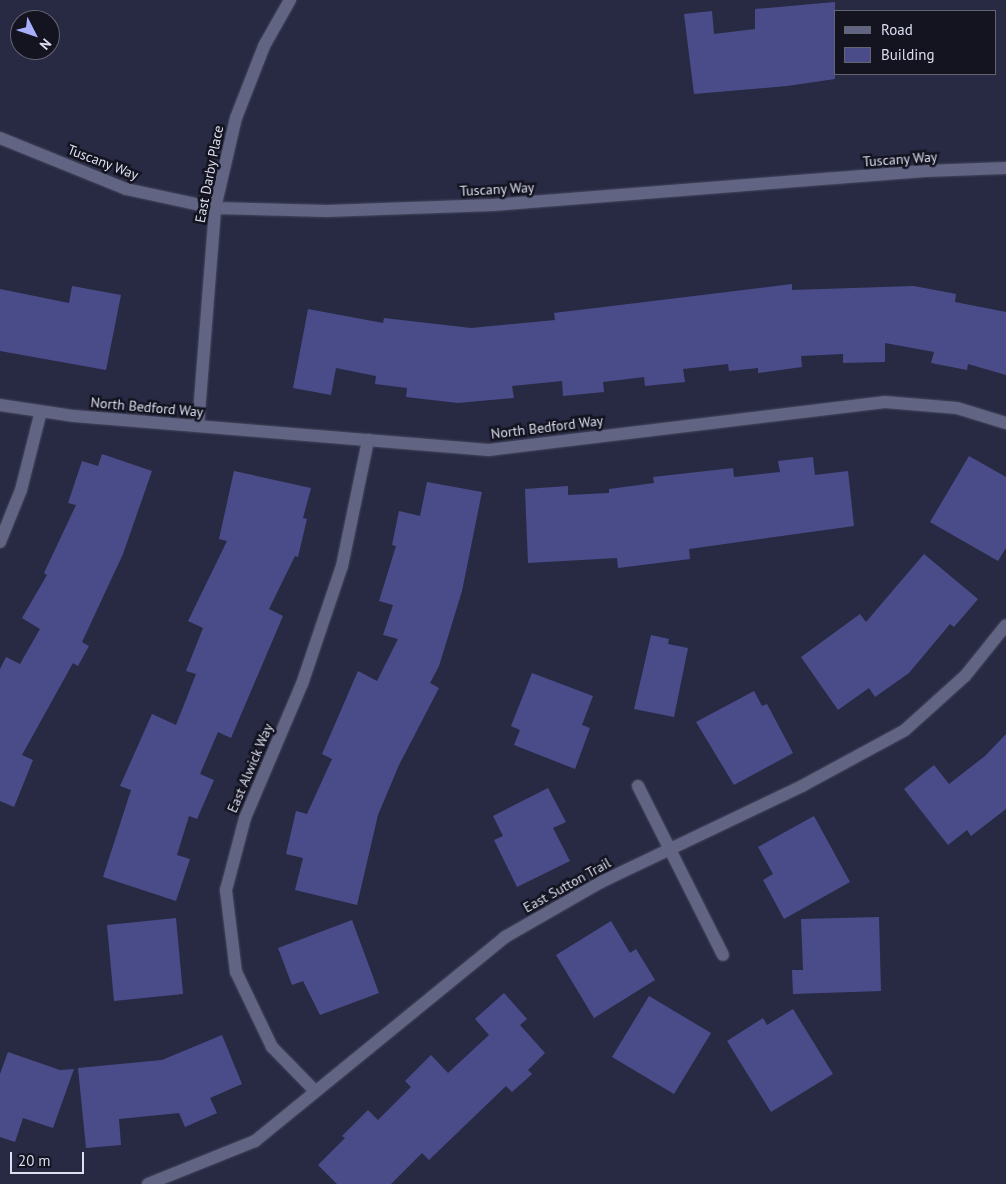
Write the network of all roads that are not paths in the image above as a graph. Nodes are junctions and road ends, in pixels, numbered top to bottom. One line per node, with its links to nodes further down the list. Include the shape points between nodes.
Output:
1 (290, 0): 4 (street, East Darby Place, via 264,46 236,118)
2 (0, 138): 4 (street, Tuscany Way, via 126,189)
3 (1006, 168): 4 (street, Tuscany Way, via 925,171 493,205 327,211)
4 (215, 208): 8 (street, East Darby Place)
5 (0, 405): 6 (street, North Bedford Way)
6 (41, 411): 8 (street, North Bedford Way); 10 (street, via 21,490)
7 (1006, 423): 9 (street, North Bedford Way, via 957,408 885,402 489,450)
8 (198, 426): 9 (street, North Bedford Way)
9 (368, 440): 15 (street, East Alwick Way, via 342,566 302,684 245,818 226,890 236,972 272,1047)
10 (0, 542)
11 (1006, 625): 13 (street, East Sutton Trail, via 965,676 905,730 802,786)
12 (638, 786): 13 (street)
13 (670, 849): 14 (street); 15 (street, East Sutton Trail, via 602,882 505,937)
14 (723, 956)
15 (315, 1091): 16 (street, East Sutton Trail, via 255,1141)
16 (148, 1184)

